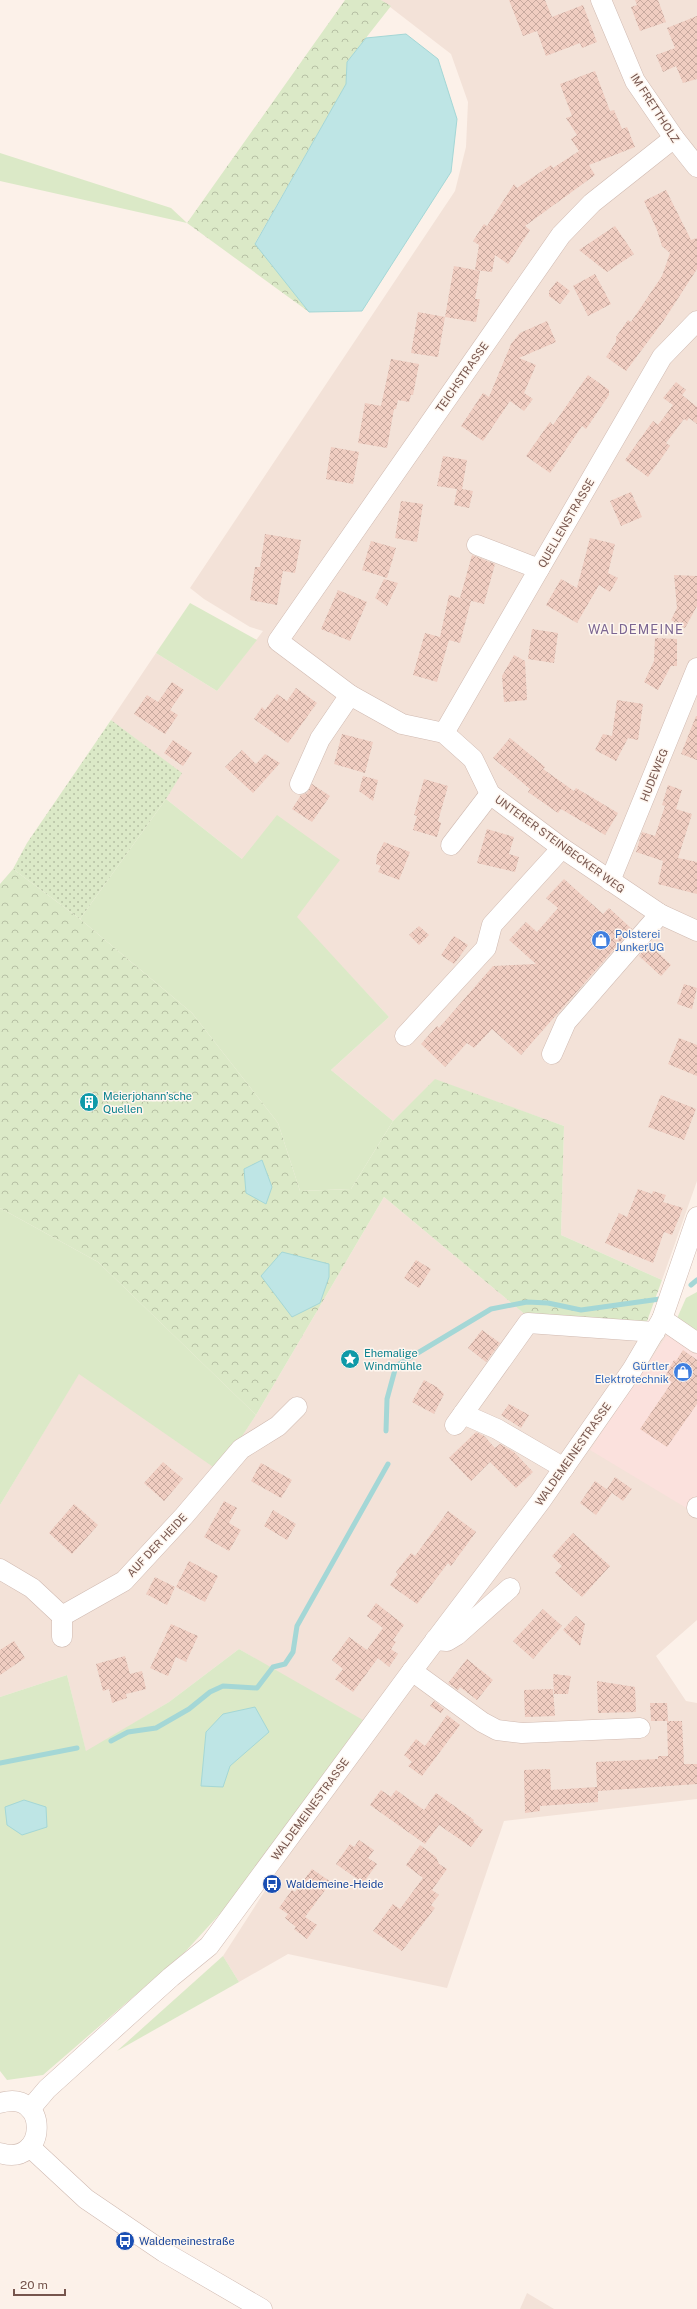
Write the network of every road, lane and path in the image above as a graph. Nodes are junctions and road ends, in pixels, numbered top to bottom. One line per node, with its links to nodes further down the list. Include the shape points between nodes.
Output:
1 (601, 0): 2 (street, IM FRETTHOLZ, via 635,81)
2 (674, 138): 3 (street, IM FRETTHOLZ); 7 (street, TEICHSTRASSE, via 592,203 561,235)
3 (697, 167)
4 (697, 321): 6 (street, QUELLENSTRASSE, via 662,358)
5 (477, 545): 6 (street)
6 (539, 569): 10 (street, QUELLENSTRASSE)
7 (278, 641): 9 (street, UNTERER STEINBECKER WEG)
8 (697, 668): 15 (street, HUDEWEG)
9 (350, 695): 10 (street, UNTERER STEINBECKER WEG, via 402,724); 11 (street, via 320,739)
10 (444, 733): 12 (street, UNTERER STEINBECKER WEG, via 473,759)
11 (300, 784)
12 (490, 794): 13 (street); 14 (street, UNTERER STEINBECKER WEG)
13 (451, 846)
14 (562, 848): 15 (street, UNTERER STEINBECKER WEG); 18 (street, via 492,925 486,948)
15 (610, 881): 16 (street, UNTERER STEINBECKER WEG)
16 (660, 914): 17 (street, UNTERER STEINBECKER WEG); 19 (street, via 566,1022)
17 (697, 931)
18 (405, 1036)
19 (552, 1054)
20 (697, 1217): 21 (street, WALDEMEINESTRASSE)
21 (658, 1326): 22 (street); 24 (street, WALDEMEINESTRASSE, via 632,1370); 24 (street, via 528,1323 459,1420 497,1429)
22 (697, 1343)
23 (297, 1407): 27 (street, AUF DER HEIDE, via 278,1426 242,1449 124,1581)
24 (564, 1468): 29 (street, WALDEMEINESTRASSE)
25 (0, 1570): 27 (street, via 32,1588)
26 (510, 1588): 29 (street, via 457,1636 447,1641)
27 (62, 1616): 28 (street)
28 (62, 1637)
29 (435, 1640): 30 (street, WALDEMEINESTRASSE)
30 (412, 1671): 31 (street, via 497,1730 522,1733); 33 (street, WALDEMEINESTRASSE, via 209,1946 47,2089)
31 (640, 1728)
32 (0, 2103): 33 (street, via 12,2100)
33 (30, 2109): 34 (street, via 36,2118 38,2128 36,2139)
34 (30, 2147): 35 (street, via 21,2153 11,2155); 36 (street, via 86,2199 164,2252)
35 (0, 2153)
36 (262, 2309)

